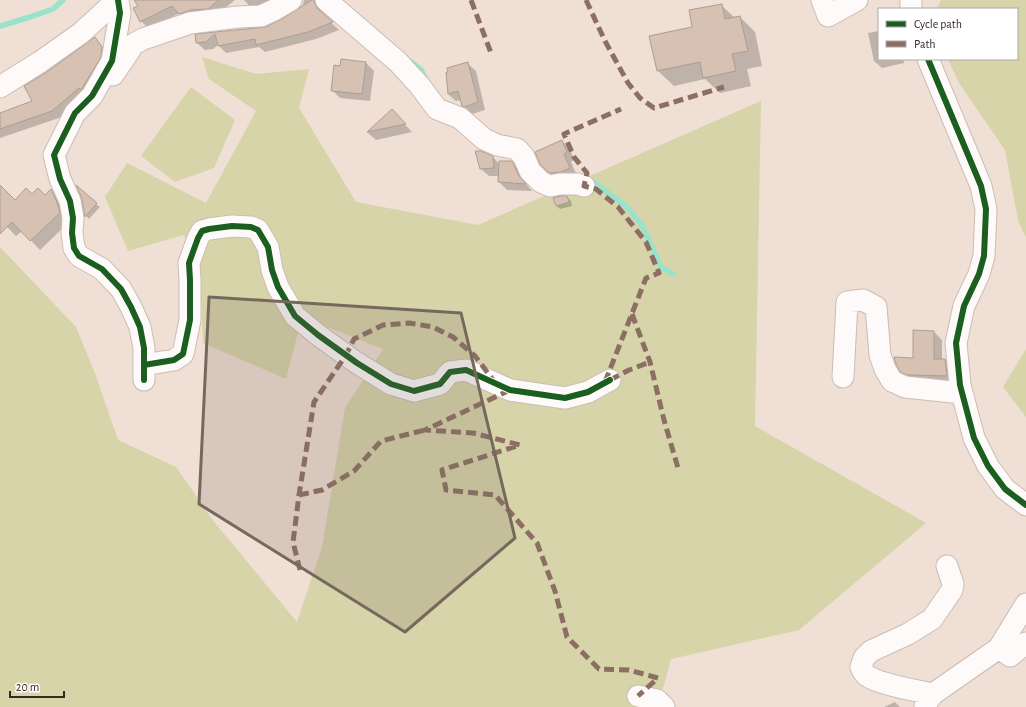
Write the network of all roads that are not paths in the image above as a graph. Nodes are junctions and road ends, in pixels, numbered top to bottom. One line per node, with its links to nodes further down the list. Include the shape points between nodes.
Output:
1 (118, 0): 8 (street, via 81,33); 9 (street, via 120,13 112,61)
2 (291, 0): 9 (street, via 261,16 190,23 143,39 134,44 106,86)
3 (326, 0): 6 (street)
4 (822, 0): 5 (street, via 828,16)
5 (857, 0)
6 (345, 7): 10 (street, via 420,86 437,109 460,118 484,139 517,149 530,171 541,182 550,186)
7 (928, 60): 13 (street, via 981,186 986,209 984,256 979,274 964,306 956,343)
8 (0, 86)
9 (92, 96): 12 (street, via 76,113 54,154 60,179 70,201 74,248 80,256 102,269 121,289 132,307 140,327 144,348 144,373 183,354 190,320 189,263 195,244 202,231 232,226 258,230 268,247 278,287 295,316 357,364 391,384 414,391 440,384 450,372 466,370 510,390 565,398 588,392)
10 (584, 186)
11 (844, 377): 13 (street, via 847,302 863,300 876,308 880,355 892,381 904,387)
12 (610, 380)
13 (962, 393): 14 (street, via 974,438 988,466 1005,489)
14 (1026, 505)
15 (947, 566): 20 (street, via 953,584 952,590 932,619 908,634 871,651 864,658 861,667 865,674 872,678)
16 (1026, 604): 18 (street)
17 (1026, 643): 18 (street, via 1010,656)
18 (999, 648): 20 (street)
19 (638, 696): 21 (street, via 656,700)
20 (928, 701)
21 (664, 707)

